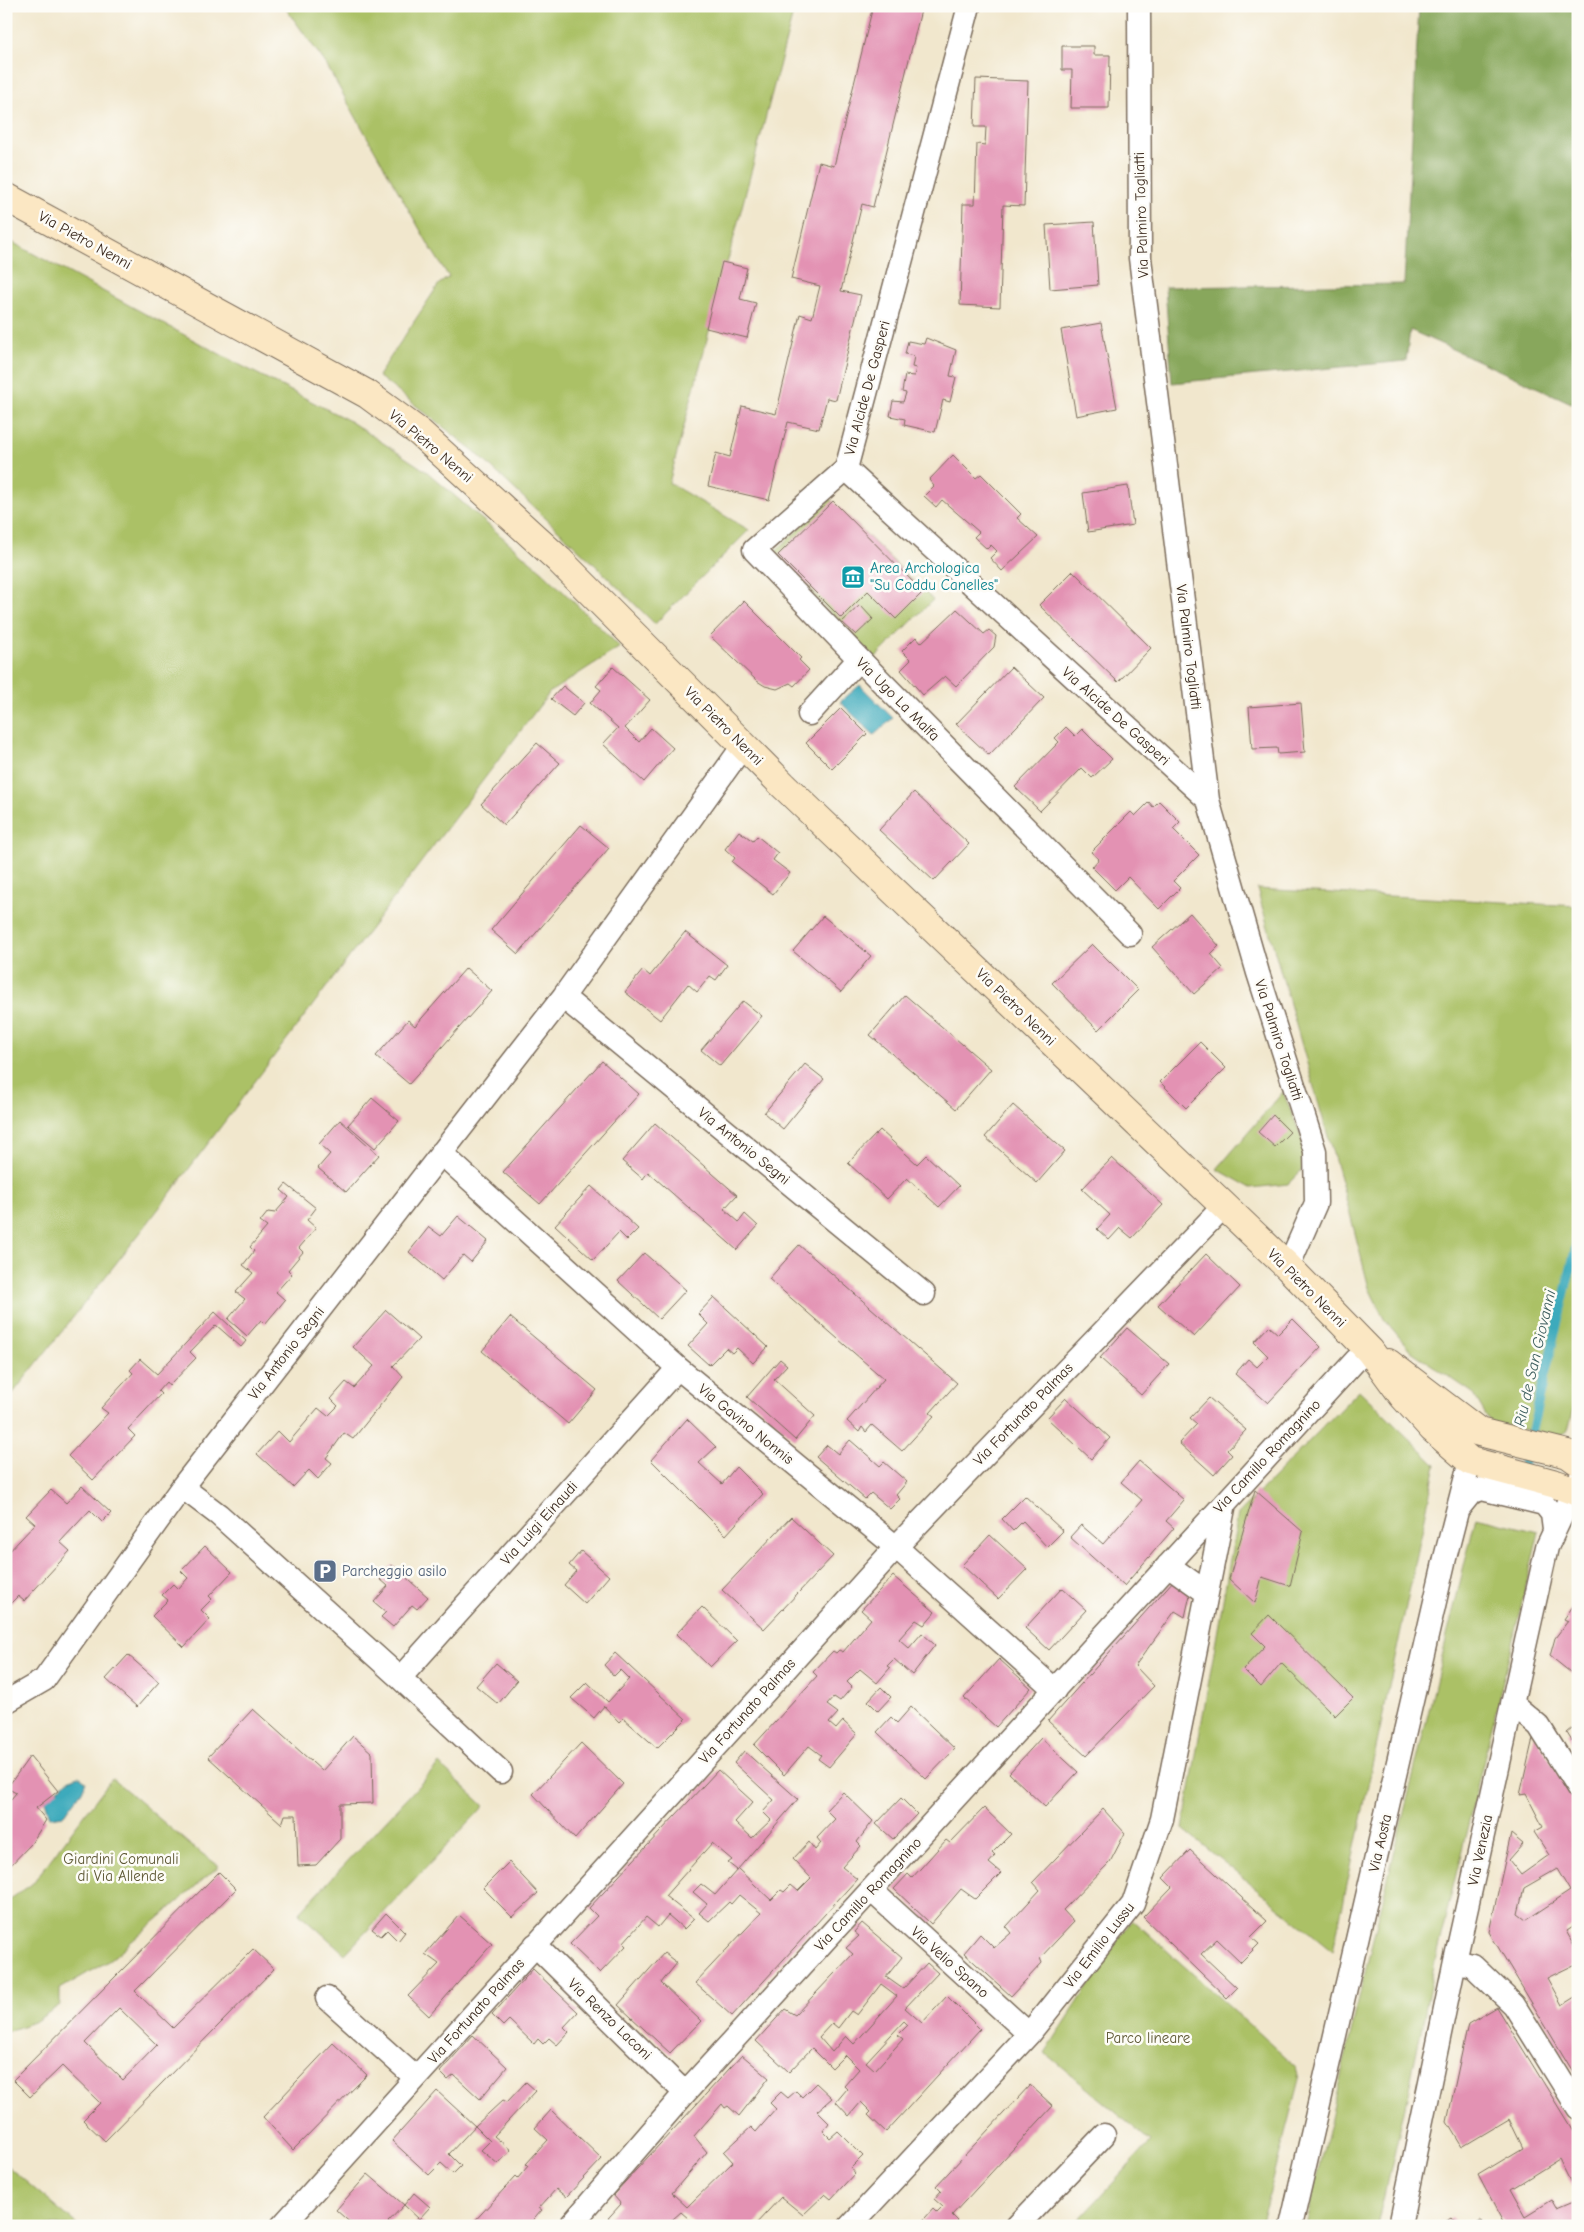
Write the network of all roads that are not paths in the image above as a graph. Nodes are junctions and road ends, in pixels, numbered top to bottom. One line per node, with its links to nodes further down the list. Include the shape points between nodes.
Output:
1 (969, 6): 4 (street, Via Alcide De Gasperi)
2 (1139, 6): 8 (street, Via Palmiro Togliatti, via 1140,258)
3 (6, 197): 7 (street, Via Pietro Nenni, via 367,394 420,433 559,560)
4 (846, 469): 5 (street, Via Ugo La Malfa, via 754,550); 8 (street, Via Alcide De Gasperi)
5 (859, 659): 6 (street); 9 (street, Via Ugo La Malfa)
6 (809, 714)
7 (743, 746): 10 (street, Via Antonio Segni); 12 (street, Via Pietro Nenni)
8 (1208, 800): 13 (street, Via Palmiro Togliatti, via 1258,974 1315,1151 1316,1202)
9 (1130, 934)
10 (563, 997): 11 (street, Via Antonio Segni); 14 (street, Via Antonio Segni)
11 (441, 1153): 16 (street, Via Gavino Nonnis); 19 (street, Via Antonio Segni)
12 (1224, 1206): 13 (street, Via Pietro Nenni); 24 (street, Via Fortunato Palmas)
13 (1288, 1267): 15 (street, Via Pietro Nenni)
14 (924, 1294)
15 (1370, 1351): 17 (street, Via Pietro Nenni, via 1479,1432); 18 (street, Via Pietro Nenni, via 1403,1396 1433,1429); 21 (street, Via Camillo Romagnino, via 1356,1360)
16 (678, 1368): 24 (street, Via Gavino Nonnis); 27 (street, Via Luigi Einaudi)
17 (1573, 1458)
18 (1472, 1462): 20 (street, Via Pietro Nenni); 22 (street, Via Aosta)
19 (182, 1487): 27 (street, via 218,1515); 29 (street, Via Antonio Segni, via 44,1680)
20 (1571, 1487): 23 (street, Via Venezia)
21 (1225, 1502): 25 (street, Via Camillo Romagnino); 26 (street, Via Emilio Lussu)
22 (1458, 1508): 23 (street, via 1471,1493 1482,1489 1544,1504 1552,1514); 46 (street, Via Aosta)
23 (1554, 1530): 30 (street, Via Venezia, via 1547,1546)
24 (896, 1548): 28 (street, Via Gavino Nonnis); 34 (street, Via Fortunato Palmas)
25 (1168, 1565): 26 (street); 28 (street, Via Camillo Romagnino)
26 (1207, 1593): 37 (street, Via Emilio Lussu, via 1162,1820 1133,1904)
27 (400, 1678): 31 (street)
28 (1055, 1690): 33 (street, Via Camillo Romagnino)
29 (6, 1702)
30 (1512, 1703): 32 (street, via 1539,1726); 35 (street, Via Venezia)
31 (501, 1772)
32 (1578, 1788)
33 (871, 1890): 37 (street, Via Velio Spano); 39 (street, Via Camillo Romagnino)
34 (535, 1945): 38 (street, Via Fortunato Palmas); 39 (street, Via Renzo Laconi)
35 (1456, 1961): 40 (street, via 1472,1965 1514,2005); 47 (street, Via Venezia)
36 (327, 1998): 38 (street)
37 (1029, 2034): 44 (street, Via Emilio Lussu)
38 (416, 2078): 42 (street, Via Fortunato Palmas)
39 (685, 2093): 43 (street, Via Camillo Romagnino)
40 (1578, 2108)
41 (1104, 2135): 45 (street)
42 (282, 2226)
43 (570, 2226)
44 (850, 2226)
45 (1017, 2226)
46 (1291, 2226)
47 (1400, 2226)

